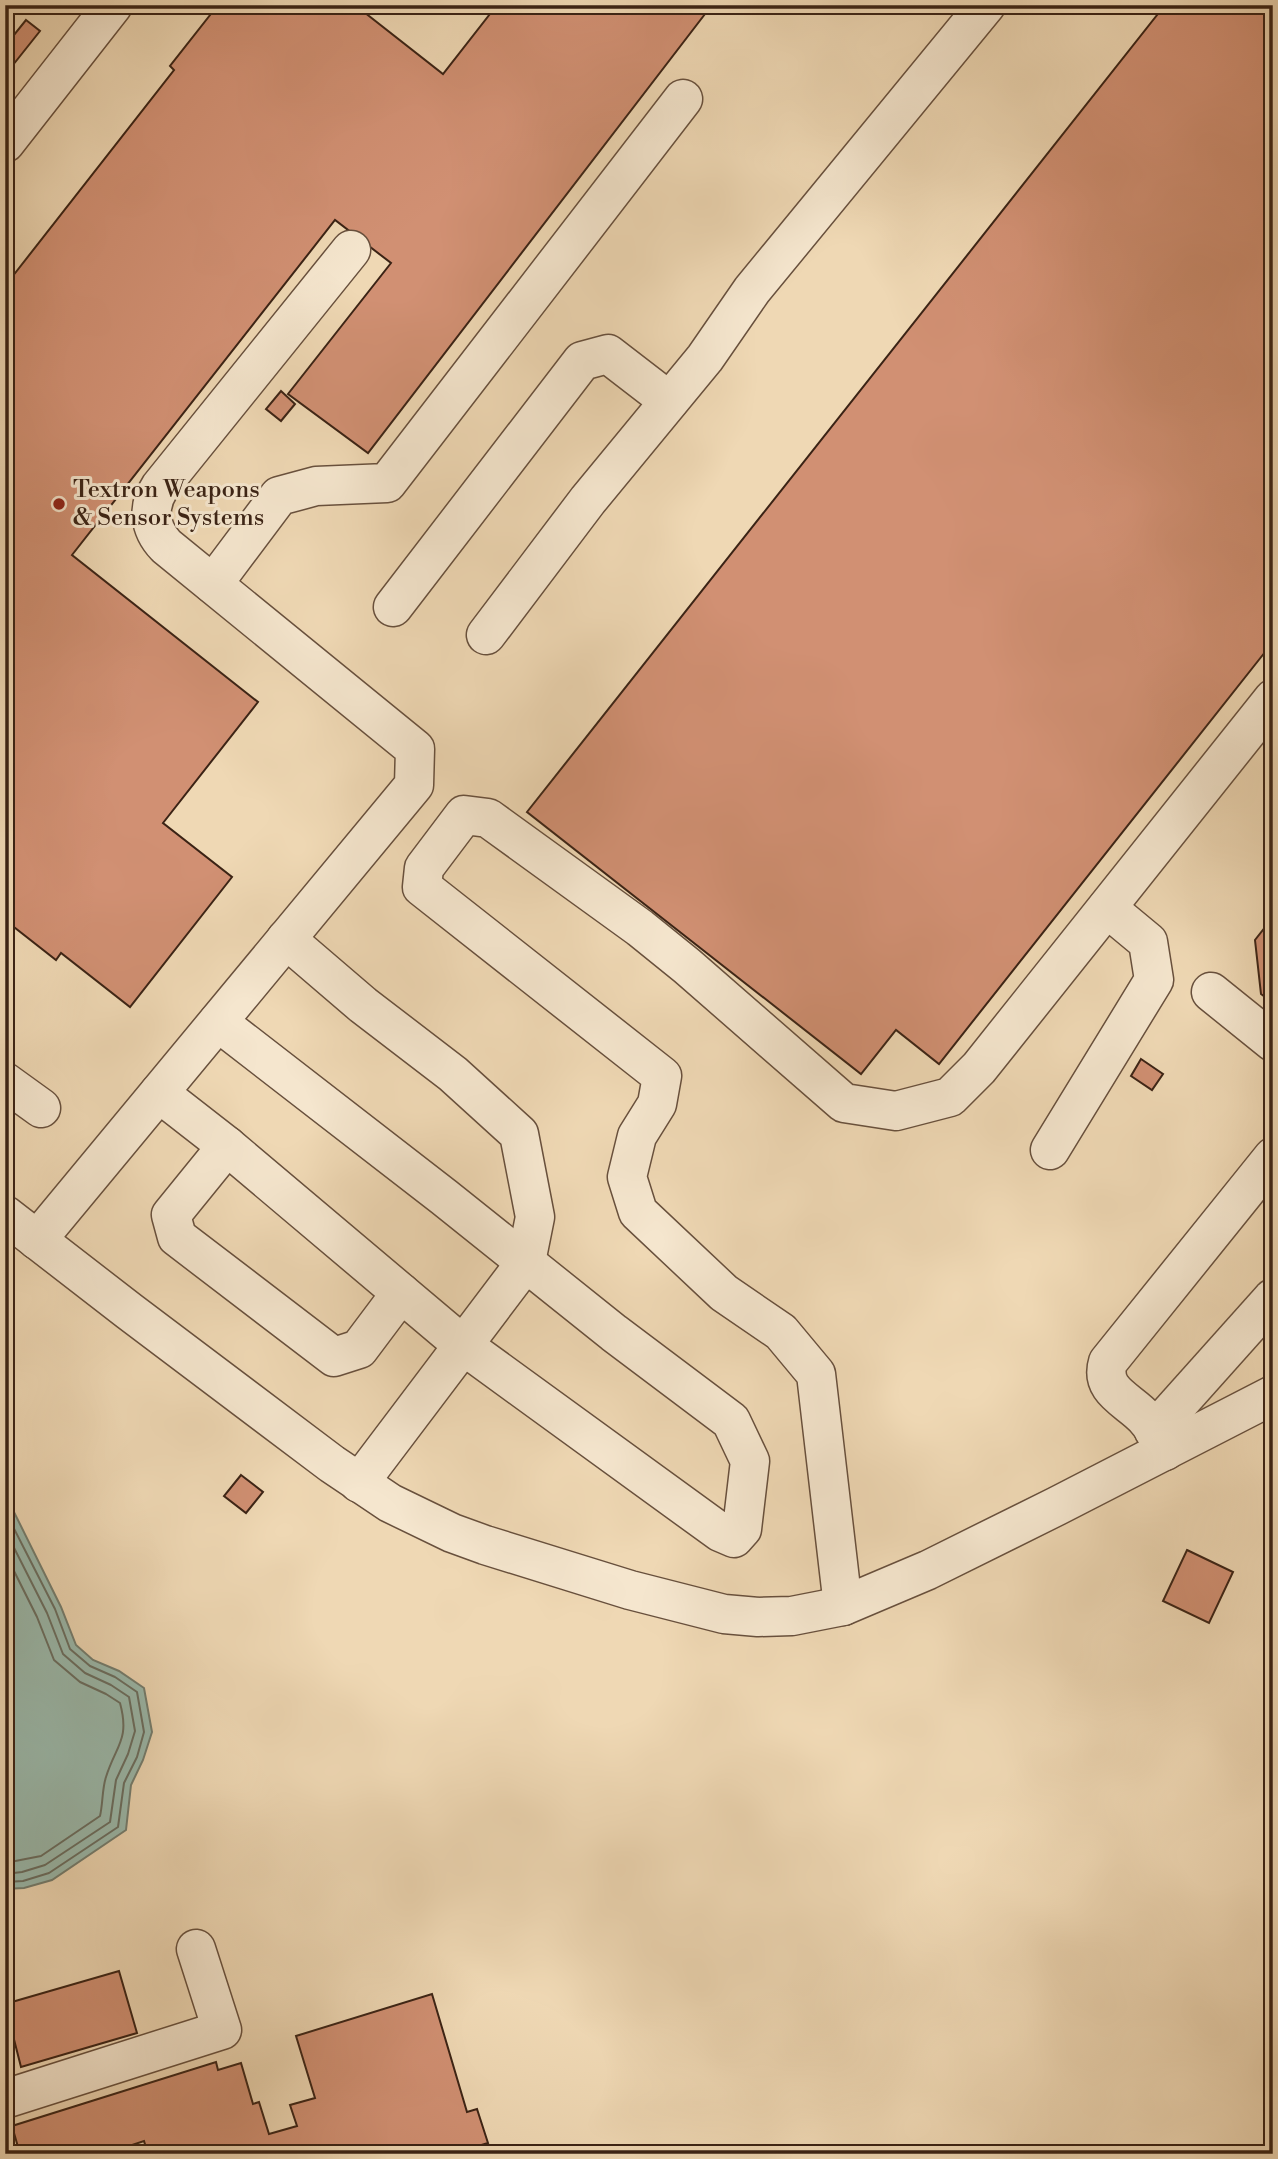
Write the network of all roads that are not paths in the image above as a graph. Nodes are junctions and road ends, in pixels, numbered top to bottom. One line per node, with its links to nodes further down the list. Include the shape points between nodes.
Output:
1 (113, 5): 4 (lane)
2 (986, 5): 6 (lane, via 752,290)
3 (683, 99): 7 (lane, via 387,483 316,486 279,496)
4 (5, 143)
5 (351, 250): 7 (lane, via 156,494 151,518 160,540)
6 (669, 401): 8 (lane, via 608,354 582,361); 9 (lane)
7 (213, 584): 12 (lane, via 415,749 414,785)
8 (393, 607)
9 (486, 635)
10 (1273, 699): 11 (lane)
11 (1107, 908): 20 (lane, via 1148,942 1154,980); 31 (lane, via 979,1068 950,1097 895,1111 844,1103 650,936 488,818 464,815 424,868 422,887 662,1076 657,1104 637,1136 627,1177 638,1212 724,1293 781,1332 816,1374)
12 (286, 939): 14 (lane); 24 (lane, via 453,1074 519,1134 535,1217)
13 (1211, 992): 15 (lane)
14 (218, 1022): 17 (lane); 24 (lane)
15 (1273, 1042)
16 (5, 1082): 18 (lane)
17 (159, 1093): 19 (lane); 23 (lane)
18 (41, 1108)
19 (227, 1146): 25 (lane); 25 (lane, via 171,1215 177,1237 334,1357 359,1349)
20 (1050, 1150)
21 (1273, 1157): 29 (lane, via 1108,1362 1112,1390 1144,1417)
22 (5, 1215): 23 (lane)
23 (37, 1240): 30 (lane)
24 (526, 1262): 27 (lane); 27 (lane, via 731,1421 750,1461 742,1529 734,1538 720,1532)
25 (401, 1293): 27 (lane)
26 (1273, 1298): 29 (lane)
27 (464, 1346): 30 (lane)
28 (1273, 1395): 29 (lane)
29 (1160, 1441): 31 (lane, via 928,1570)
30 (359, 1483): 31 (lane, via 452,1533 707,1610 775,1617)
31 (843, 1606)
32 (196, 1949): 33 (lane, via 222,2030)
33 (5, 2099)

